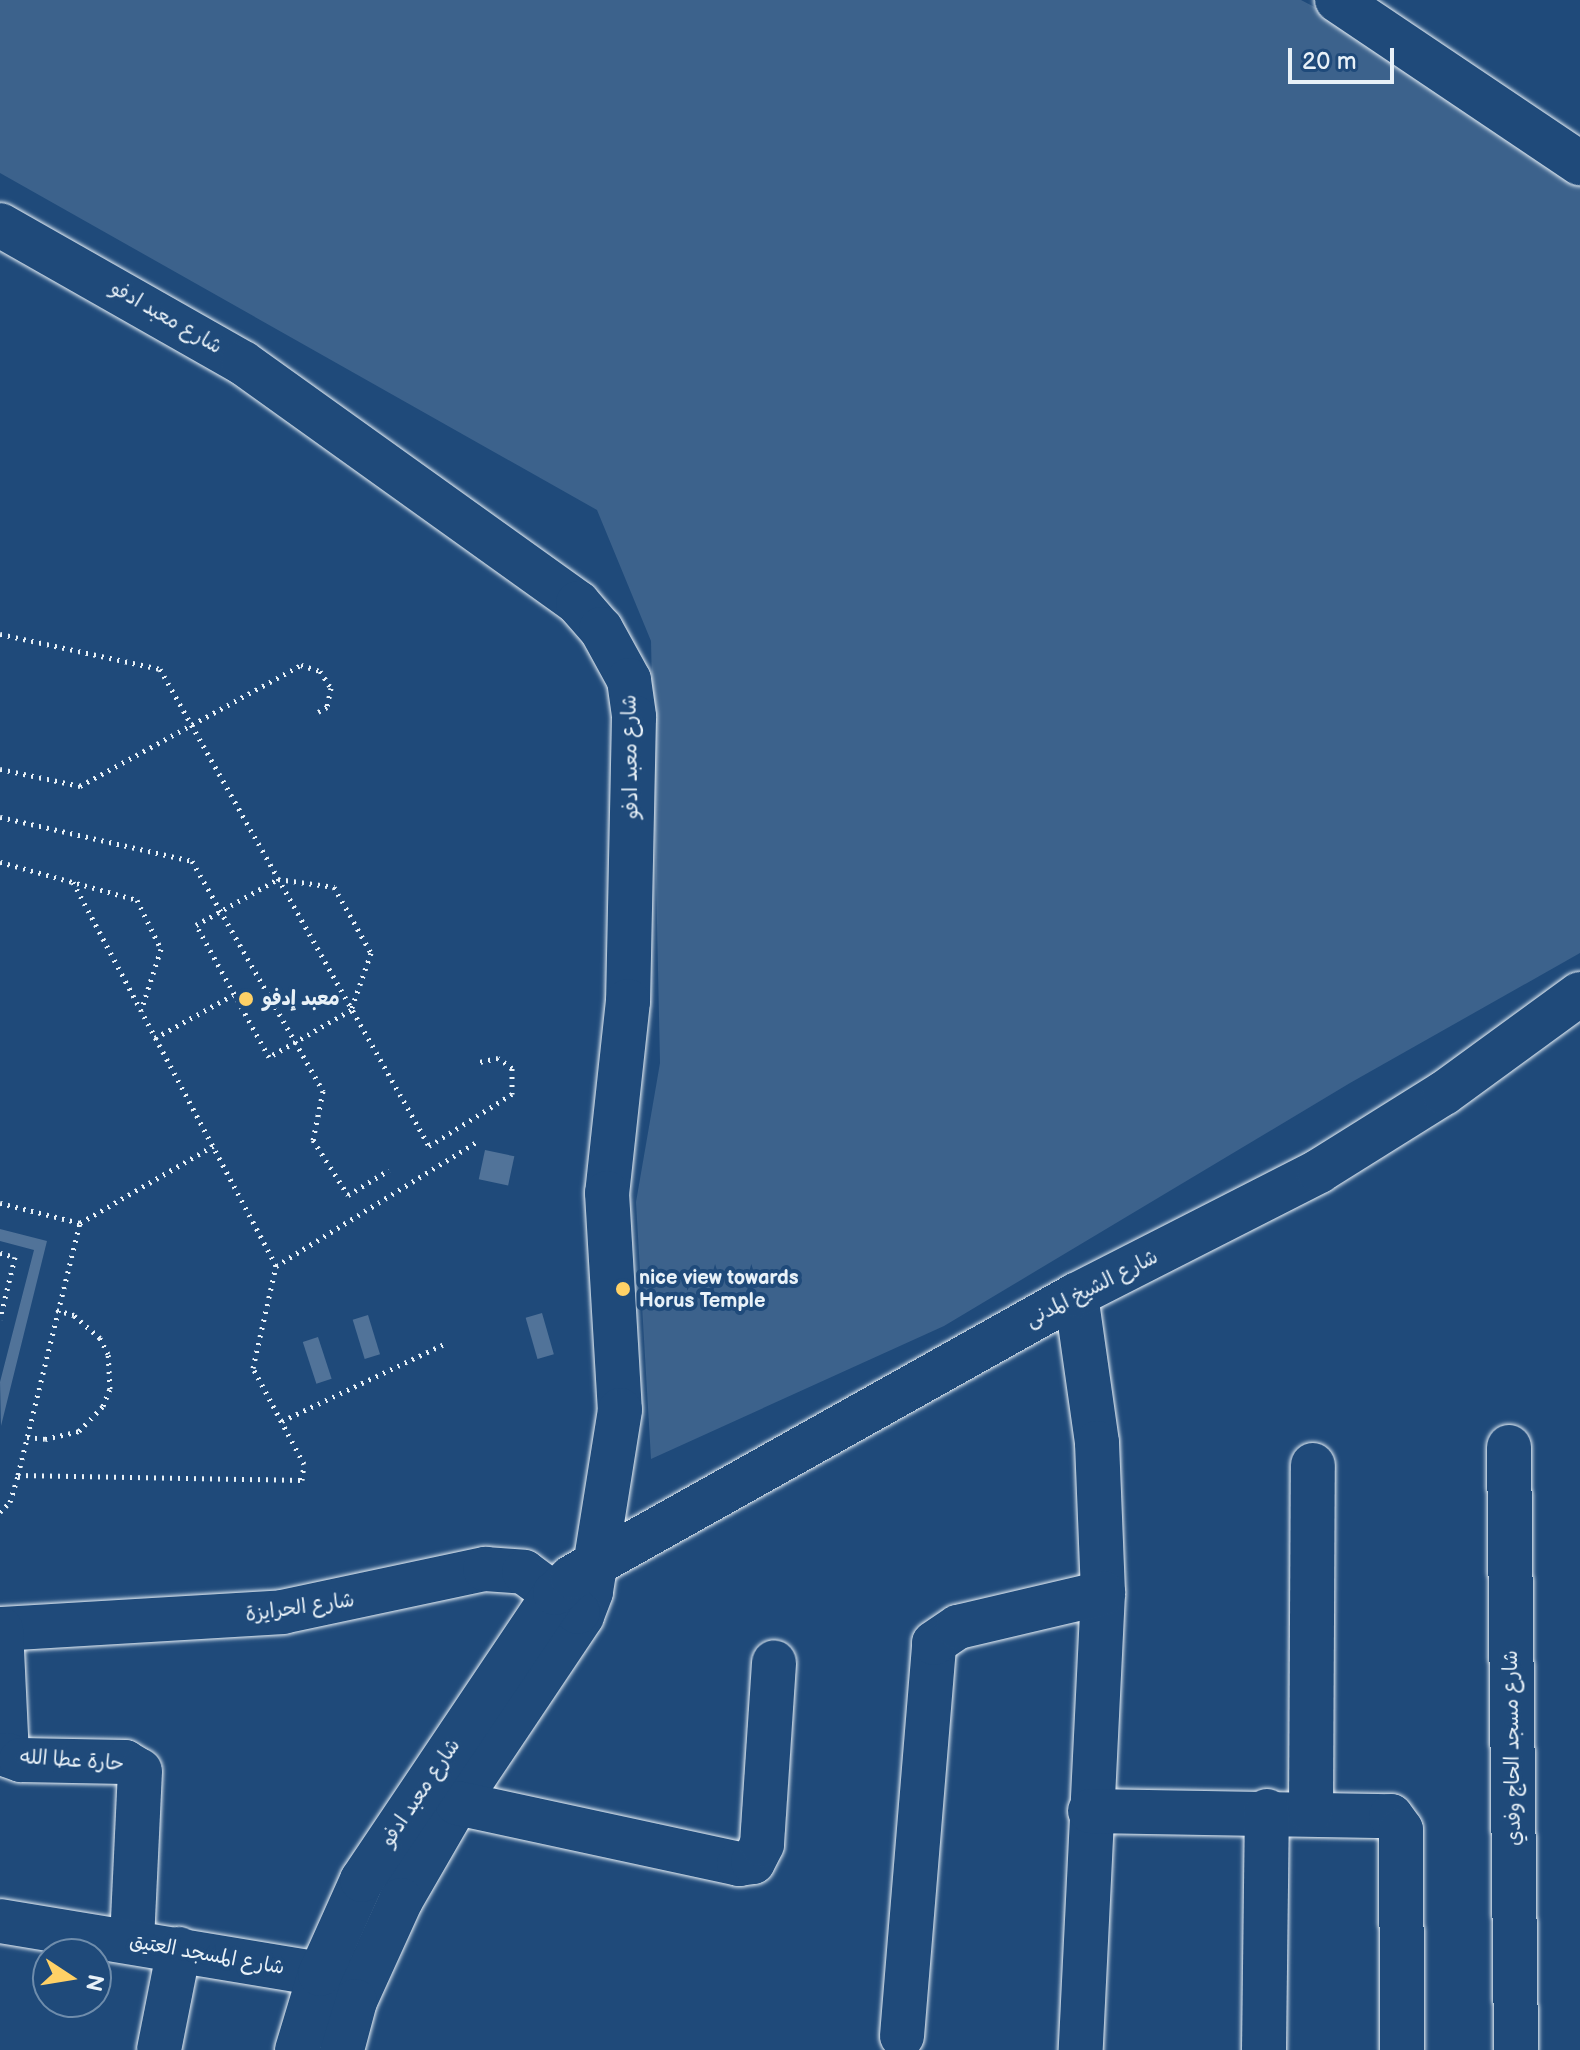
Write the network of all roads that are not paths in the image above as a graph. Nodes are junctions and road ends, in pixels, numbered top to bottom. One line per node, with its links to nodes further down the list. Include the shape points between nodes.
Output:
1 (1337, 0): 2 (street)
2 (1580, 163)
3 (0, 225): 8 (street, شارع معبد ادفو, via 171,318 289,395 578,603 624,668 634,717 629,975 607,1193 620,1410 612,1483)
4 (1580, 994): 5 (street, شارع الشيخ المدنى, via 1357,1148 1254,1207)
5 (1076, 1295): 8 (street, شارع الشيخ المدنى); 9 (street, via 1097,1443)
6 (1509, 1447): 28 (street, شارع مسجد الحاج وفدي)
7 (1313, 1465): 16 (street)
8 (592, 1567): 10 (street, شارع معبد ادفو)
9 (1103, 1593): 14 (street); 21 (street, via 948,1630 934,1643)
10 (569, 1605): 11 (street, شارع الحرايزة, via 524,1572 485,1569 282,1612); 13 (street, شارع معبد ادفو); 20 (street, شارع معبد ادفو, via 362,1880)
11 (1, 1629): 18 (street, حارة عطا الله, via 2,1742 7,1755 21,1760 125,1762 140,1771)
12 (774, 1662): 13 (street, via 762,1844 753,1862 739,1864)
13 (457, 1803): 24 (street, شارع معبد ادفو, via 375,1950)
14 (1090, 1811): 15 (street); 25 (street)
15 (1267, 1811): 16 (street); 26 (street)
16 (1311, 1811): 27 (street, via 1382,1812 1401,1830)
17 (0, 1921): 18 (street, شارع المسجد العتيق)
18 (132, 1941): 19 (street, شارع المسجد العتيق)
19 (179, 1949): 20 (street, شارع المسجد العتيق); 22 (street)
20 (320, 1974): 23 (street, شارع معبد ادفو)
21 (902, 2036)
22 (159, 2050)
23 (297, 2050)
24 (342, 2050)
25 (1081, 2050)
26 (1264, 2050)
27 (1402, 2050)
28 (1516, 2050)

